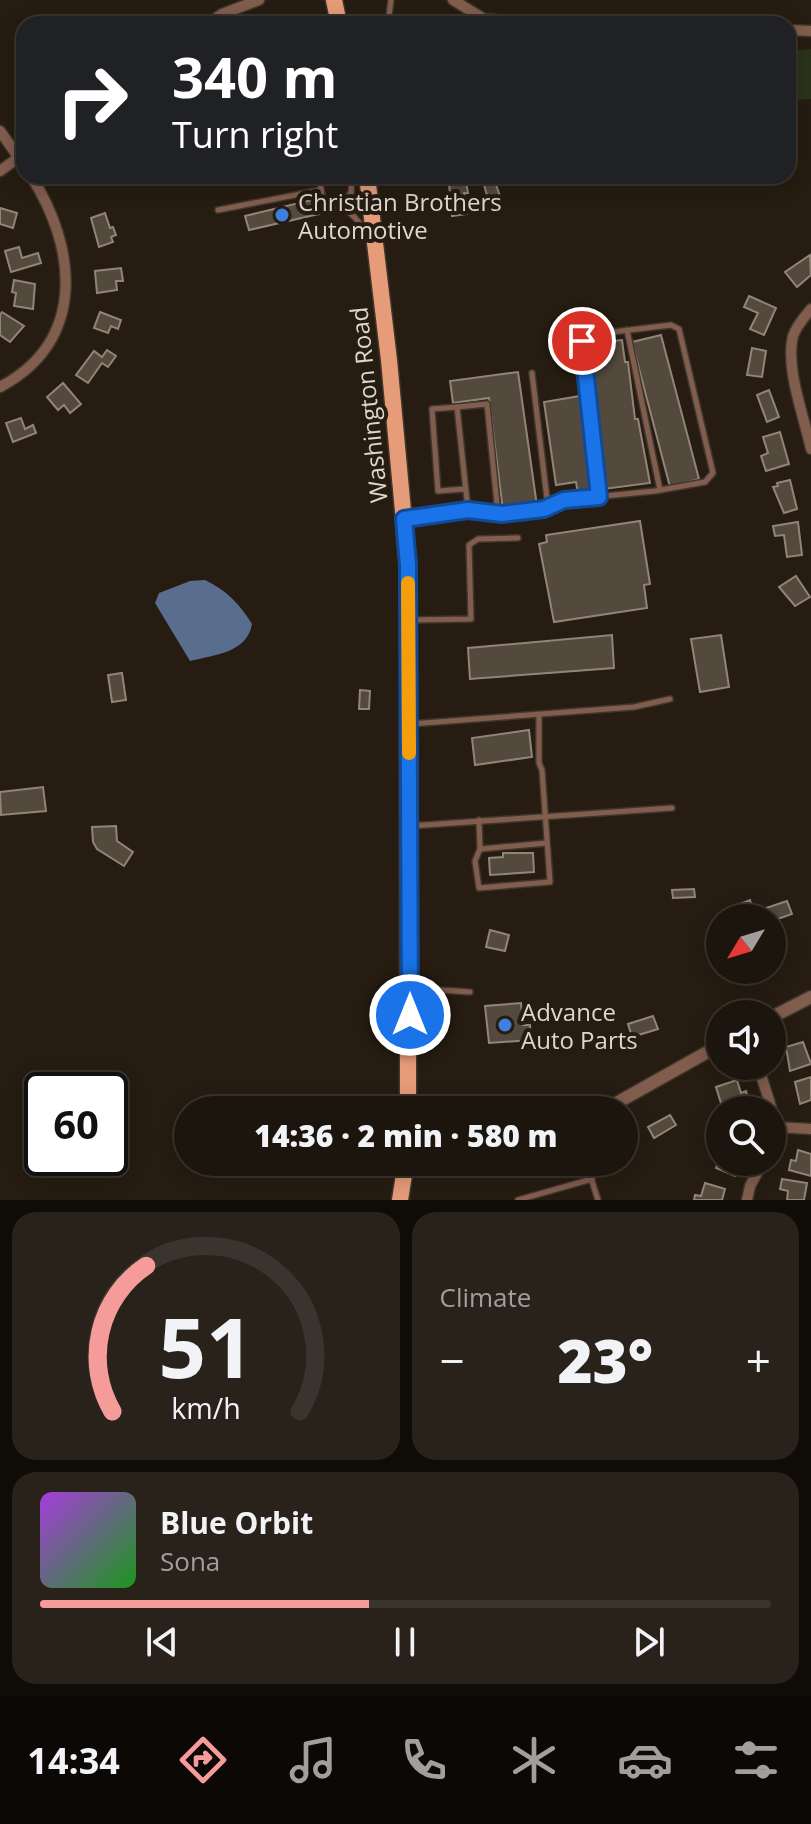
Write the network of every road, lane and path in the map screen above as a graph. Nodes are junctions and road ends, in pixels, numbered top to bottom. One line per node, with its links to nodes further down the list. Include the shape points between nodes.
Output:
1 (259, 0): 3 (street)
2 (453, 0): 4 (street)
3 (219, 16)
4 (479, 16)
5 (0, 131): 6 (street)
6 (16, 151)
7 (35, 184): 18 (street, via 54,220 67,282 57,327 46,347 33,364)
8 (320, 184): 11 (lane)
9 (352, 184): 12 (lane)
10 (368, 184): 14 (main road, Washington Road)
11 (321, 190): 12 (lane, via 327,207); 13 (lane)
12 (339, 206): 14 (lane, via 355,216)
13 (218, 210)
14 (376, 248): 27 (main road, Washington Road)
15 (811, 309): 20 (street, via 794,333 791,371)
16 (627, 330): 22 (lane); 22 (lane, via 671,325 679,329 713,473 705,482); 23 (lane, via 588,335 582,341)
17 (532, 373): 24 (lane)
18 (0, 387)
19 (457, 407): 21 (lane); 21 (lane, via 432,409 438,491); 26 (lane, via 487,404)
20 (811, 449)
21 (465, 489): 25 (lane)
22 (660, 490): 23 (lane)
23 (599, 497): 24 (lane)
24 (548, 507): 26 (lane)
25 (468, 510): 26 (lane); 27 (lane)
26 (498, 514)
27 (404, 519): 29 (main road, Washington Road)
28 (518, 538): 29 (lane, via 478,539 469,545 471,619)
29 (408, 620): 32 (main road, Washington Road)
30 (670, 699): 31 (lane)
31 (539, 714): 32 (lane); 34 (lane)
32 (409, 724): 36 (main road, Washington Road)
33 (672, 808): 34 (lane)
34 (545, 815): 35 (lane); 37 (lane)
35 (479, 820): 36 (lane); 38 (lane)
36 (409, 826): 39 (main road, Washington Road)
37 (547, 843): 38 (lane); 38 (lane, via 550,882 479,888 475,861)
38 (480, 849)
39 (410, 988): 40 (lane); 44 (main road, Washington Road)
40 (470, 992)
41 (811, 997): 42 (street)
42 (786, 1010)
43 (706, 1053): 45 (street)
44 (408, 1096)
45 (629, 1096)
46 (786, 1128): 47 (street)
47 (811, 1129)
48 (404, 1176): 53 (main road)
49 (591, 1176): 51 (lane)
50 (755, 1176): 56 (street)
51 (592, 1179): 52 (lane); 55 (lane)
52 (534, 1198): 54 (lane)
53 (400, 1200)
54 (518, 1200)
55 (598, 1200)
56 (747, 1200)

